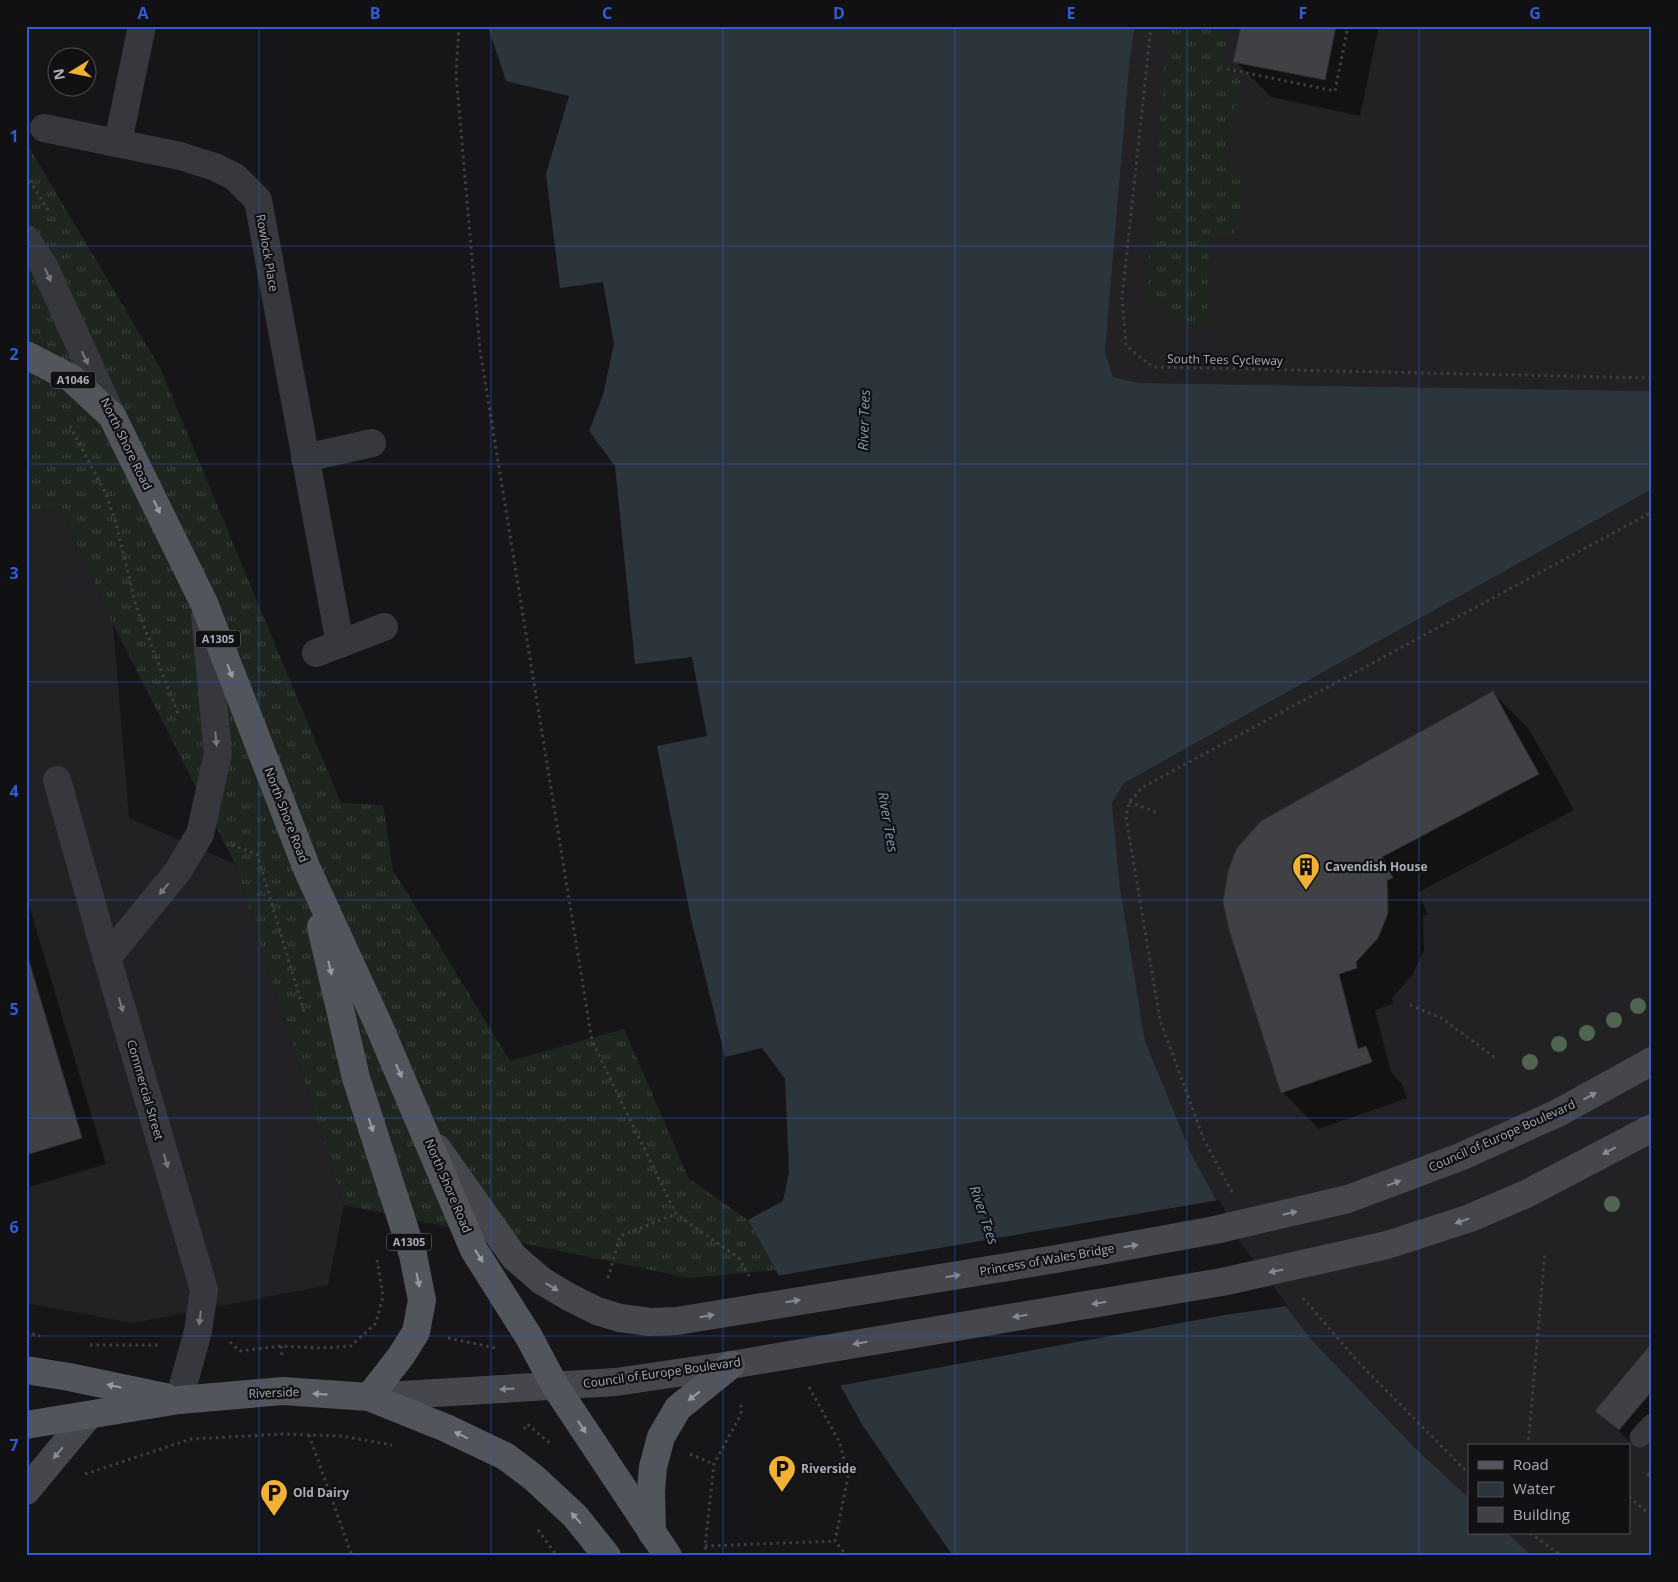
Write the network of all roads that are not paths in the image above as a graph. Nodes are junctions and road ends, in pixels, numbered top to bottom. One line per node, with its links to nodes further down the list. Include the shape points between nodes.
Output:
1 (142, 26): 3 (street)
2 (44, 128): 3 (street, Rowlock Place)
3 (118, 142): 8 (street, Rowlock Place, via 215,167 235,177 258,200)
4 (26, 239): 6 (street, North Shore Road, one-way to 6, via 42,264)
5 (26, 355): 6 (main road, A1046, via 71,378)
6 (112, 416): 9 (main road, North Shore Road / A1305, one-way to 9)
7 (372, 443): 8 (street)
8 (305, 458): 10 (street, Rowlock Place, via 328,649)
9 (204, 603): 12 (main road, North Shore Road / A1305, one-way to 12); 13 (street, one-way to 13, via 218,754 200,834 178,871)
10 (384, 628)
11 (57, 780): 13 (street, Commercial Street)
12 (307, 870): 16 (main road, North Shore Road / A1305, one-way to 16); 21 (main road, A1305, one-way to 21, via 356,1078 413,1255 422,1300 416,1332)
13 (107, 958): 22 (street, Commercial Street, one-way to 22, via 204,1290 198,1332)
14 (1652, 1061): 17 (street, Council of Europe Boulevard, one-way to 14, via 1558,1113)
15 (1652, 1128): 18 (street, Council of Europe Boulevard, one-way to 18, via 1470,1218 1357,1253 1222,1282)
16 (425, 1131): 17 (street, Princess of Wales Bridge, one-way to 17, via 514,1257 542,1281 597,1311 650,1322 678,1321 1056,1259 1206,1232); 20 (main road, North Shore Road / A1305, one-way to 20, via 474,1250)
17 (1348, 1200)
18 (735, 1364): 20 (street, Council of Europe Boulevard, via 616,1382); 26 (main road, one-way to 26, via 678,1408 661,1437 653,1467)
19 (26, 1370): 22 (main road, Riverside, one-way to 19)
20 (555, 1386): 21 (street, Riverside, one-way to 21); 26 (main road, A1305, one-way to 26)
21 (368, 1397): 22 (main road, Riverside, one-way to 22, via 283,1391); 27 (main road, Riverside, one-way to 21, via 575,1516 533,1477 504,1456 446,1428)
22 (178, 1400): 23 (main road, Riverside)
23 (89, 1415): 24 (main road, Riverside); 25 (street, one-way to 25)
24 (26, 1425)
25 (26, 1491)
26 (652, 1533): 28 (main road, A1305)
27 (607, 1556)
28 (668, 1556)

